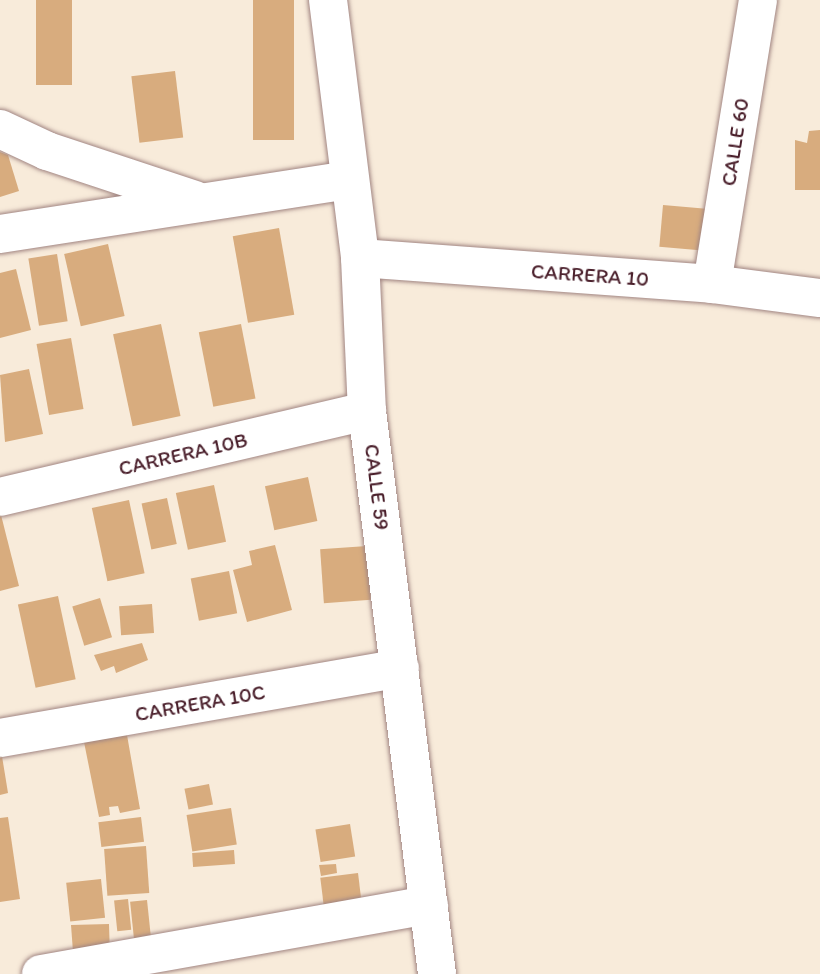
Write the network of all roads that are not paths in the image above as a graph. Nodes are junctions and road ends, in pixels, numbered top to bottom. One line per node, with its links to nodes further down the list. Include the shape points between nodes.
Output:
1 (328, 0): 4 (street, CALLE 59)
2 (758, 0): 8 (street, CALLE 60)
3 (0, 129): 5 (street, via 47,151)
4 (349, 180): 5 (street); 7 (street, CALLE 59)
5 (200, 202): 6 (street)
6 (0, 234)
7 (360, 258): 8 (street, CARRERA 10); 10 (street, CALLE 59)
8 (712, 284): 9 (street, CARRERA 10)
9 (820, 298)
10 (367, 411): 11 (street, CARRERA 10B); 12 (street, CALLE 59)
11 (0, 497)
12 (400, 668): 13 (street, CARRERA 10C); 14 (street, CALLE 59)
13 (0, 738)
14 (429, 905): 15 (street); 16 (street, CALLE 59)
15 (41, 974)
16 (437, 974)

